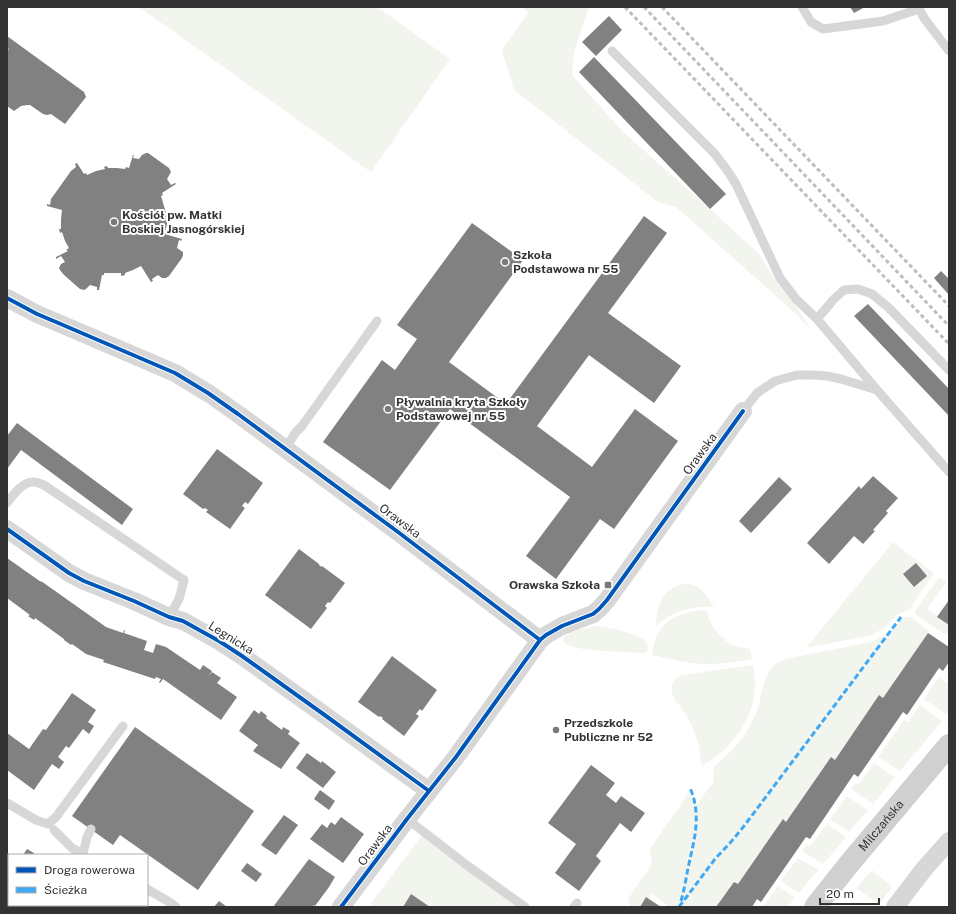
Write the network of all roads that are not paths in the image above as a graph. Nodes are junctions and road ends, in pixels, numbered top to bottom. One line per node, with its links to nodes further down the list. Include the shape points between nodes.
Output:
1 (802, 7): 2 (lane, via 811,22 823,29 883,21)
2 (918, 8): 4 (lane)
3 (612, 51): 6 (lane, via 728,170 780,278)
4 (949, 51)
5 (7, 298): 11 (street, Orawska, via 37,314 175,373 208,393)
6 (816, 319): 8 (lane, via 844,290 858,289 872,294); 9 (lane)
7 (378, 321): 11 (lane)
8 (949, 370)
9 (877, 390): 10 (lane, Orawska, via 827,376 797,375 775,381 765,387); 12 (lane)
10 (743, 411): 16 (street, Orawska, via 607,600 588,616 562,626)
11 (285, 449): 16 (street, Orawska)
12 (949, 472)
13 (7, 503): 15 (lane, via 23,485 33,481 44,484 184,580 179,598)
14 (7, 529): 15 (street, Legnicka, via 74,576)
15 (169, 617): 19 (street, Legnicka, via 183,621 242,656)
16 (540, 640): 19 (street, Orawska)
17 (123, 726): 20 (lane, via 56,817 48,824)
18 (949, 745): 27 (street, Milczańska, via 849,864)
19 (429, 791): 21 (street, Orawska)
20 (7, 803)
21 (407, 819): 29 (street, Orawska); 30 (lane)
22 (91, 829): 25 (lane)
23 (54, 830): 25 (lane, via 72,848)
24 (949, 841): 31 (street)
25 (84, 854)
26 (148, 890): 28 (lane)
27 (820, 905)
28 (176, 907)
29 (341, 907)
30 (525, 907)
31 (895, 907)

